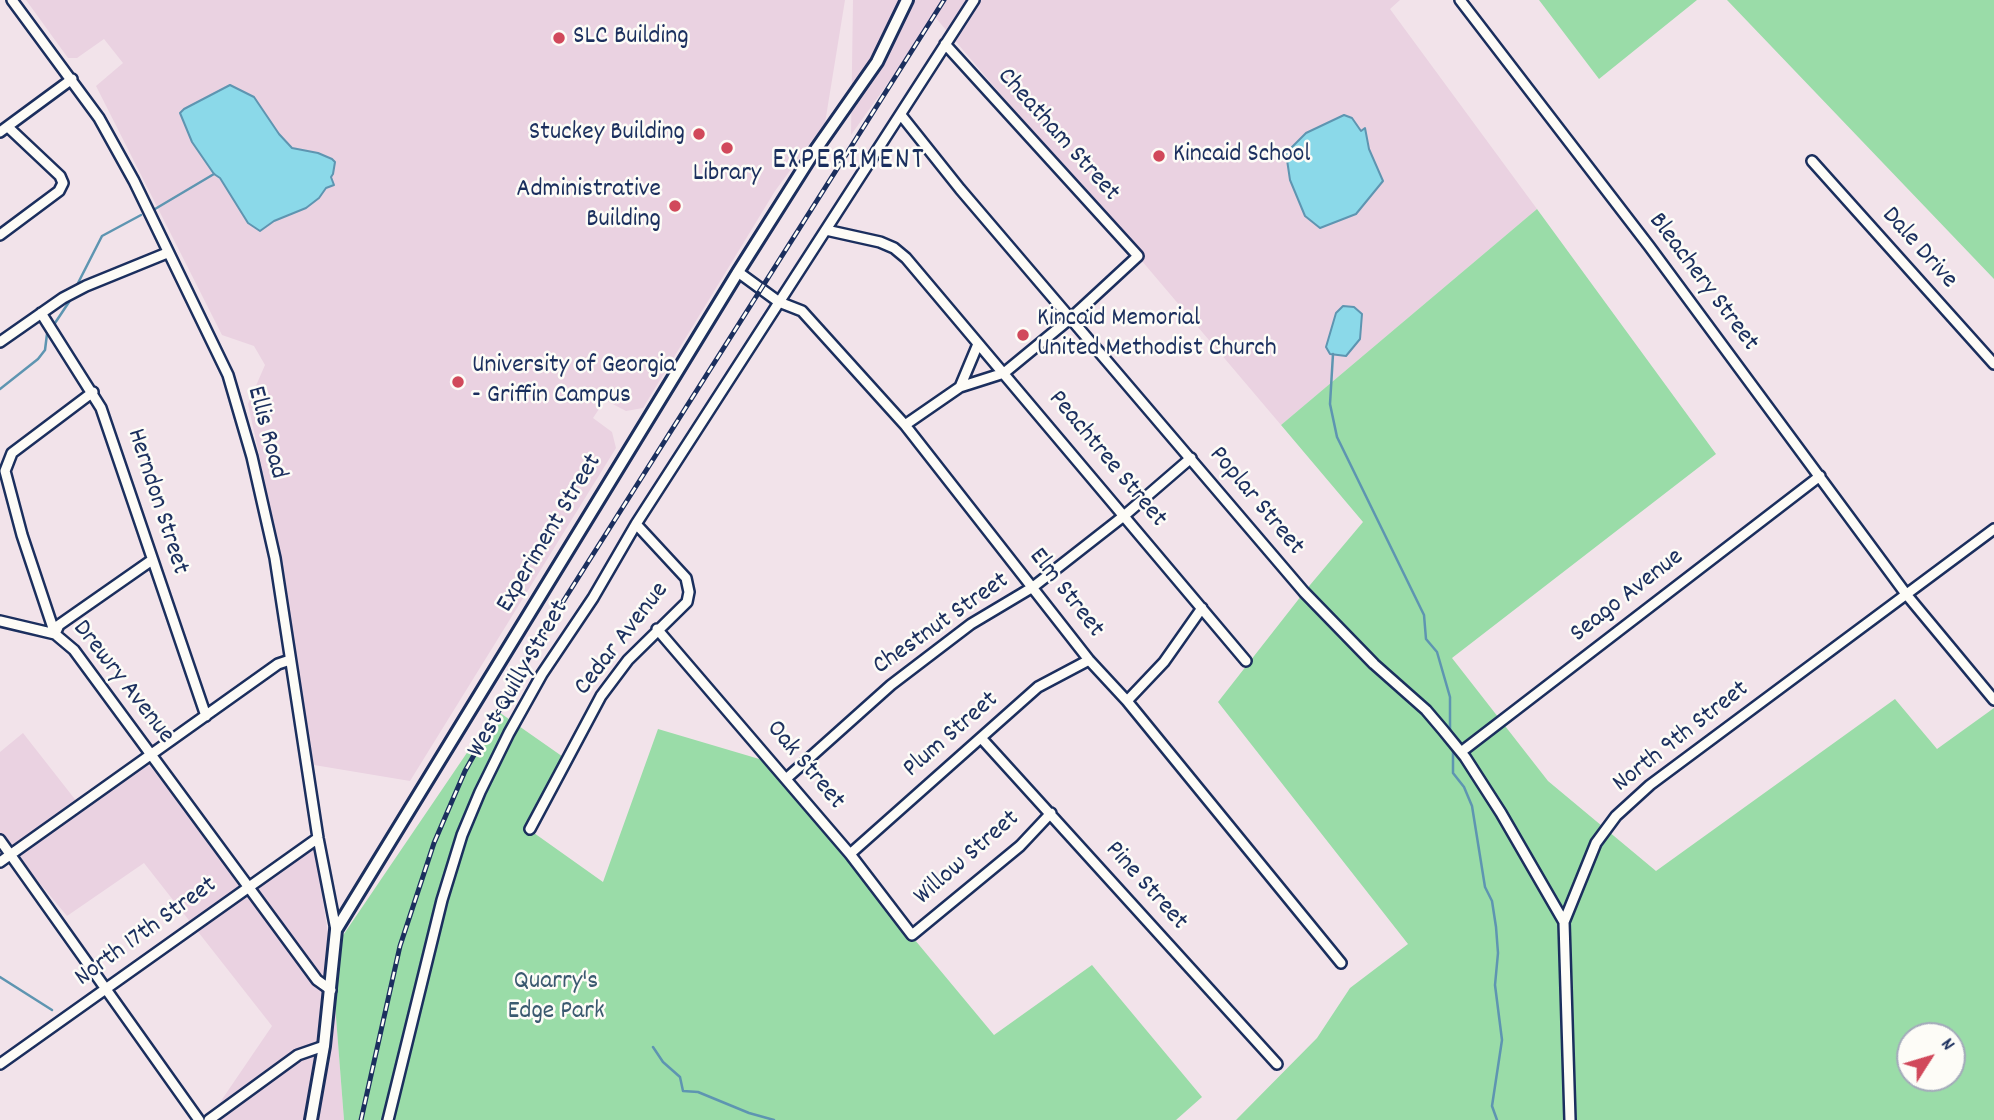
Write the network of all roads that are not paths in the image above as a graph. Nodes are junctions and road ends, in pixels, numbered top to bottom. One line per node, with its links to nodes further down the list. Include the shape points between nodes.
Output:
1 (12, 0): 6 (street, Ellis Road)
2 (907, 0): 13 (main road, Experiment Street, via 877,62)
3 (974, 0): 5 (street, West Quilly Street)
4 (1460, 0): 25 (street, Bleachery Street)
5 (945, 44): 7 (street, West Quilly Street); 16 (street, Cheatham Street, via 1138,256)
6 (72, 79): 8 (street); 12 (street, Ellis Road, via 128,171)
7 (901, 115): 10 (street, West Quilly Street); 16 (street, Poplar Street)
8 (4, 129): 11 (street, via 63,183 59,191)
9 (1812, 161): 19 (street, Dale Drive)
10 (826, 230): 14 (street, West Quilly Street); 18 (street, Peachtree Street, via 894,248)
11 (0, 235)
12 (167, 253): 15 (street, via 86,286); 36 (street, Ellis Road, via 228,374 275,558)
13 (738, 272): 14 (street, Elm Street); 55 (main road, Experiment Street)
14 (780, 303): 23 (street, Elm Street, via 802,311); 27 (street, West Quilly Street)
15 (41, 313): 17 (street); 22 (street, Herndon Street)
16 (1072, 317): 20 (street); 24 (street, Poplar Street)
17 (0, 342)
18 (978, 344): 20 (street, Peachtree Street); 21 (street)
19 (1994, 364)
20 (1004, 373): 21 (street); 26 (street, Peachtree Street)
21 (960, 387): 23 (street)
22 (93, 391): 29 (street, Herndon Street); 35 (street, Drewry Avenue, via 12,453 5,471)
23 (905, 425): 30 (street, Elm Street)
24 (1191, 458): 26 (street, Chestnut Street); 43 (street, Poplar Street, via 1304,593 1426,710)
25 (1820, 476): 31 (street, Bleachery Street); 43 (street, Seago Avenue)
26 (1125, 514): 30 (street, Chestnut Street); 32 (street, Peachtree Street)
27 (636, 524): 34 (street, Cedar Avenue, via 686,578 689,592 687,602); 66 (street, West Quilly Street, via 542,674 462,835)
28 (1994, 529): 31 (street, North 9th Street)
29 (152, 560): 35 (street, via 59,625); 41 (street, Herndon Street)
30 (1033, 587): 37 (street, Elm Street); 45 (street, Chestnut Street, via 971,624 891,685)
31 (1906, 594): 39 (street, Bleachery Street); 54 (street, North 9th Street, via 1650,785 1616,816 1597,843)
32 (1202, 608): 38 (street, Peachtree Street); 40 (street, via 1164,662)
33 (0, 621): 35 (street)
34 (657, 629): 45 (street, Oak Street); 47 (street, Cedar Avenue, via 601,696)
35 (55, 634): 44 (street, Drewry Avenue, via 74,650)
36 (290, 660): 41 (street); 48 (street, Ellis Road)
37 (1089, 660): 40 (street, Elm Street); 42 (street, Plum Street, via 1038,687)
38 (1246, 661)
39 (1994, 700)
40 (1127, 701): 57 (street, Elm Street)
41 (206, 716): 44 (street)
42 (982, 738): 46 (street, Pine Street); 50 (street, Plum Street)
43 (1461, 752): 54 (street, Poplar Street)
44 (151, 754): 51 (street); 53 (street, Drewry Avenue)
45 (787, 778): 50 (street, Oak Street)
46 (1051, 813): 56 (street, Willow Street, via 1020,845); 62 (street, Pine Street)
47 (530, 829)
48 (318, 838): 53 (street, North 17th Street); 55 (street, Ellis Road)
49 (0, 841): 51 (street)
50 (850, 854): 56 (street, Oak Street)
51 (10, 855): 52 (street); 58 (street)
52 (0, 862)
53 (248, 886): 58 (street, North 17th Street); 59 (street, Drewry Avenue, via 317,980)
54 (1564, 922): 67 (street, North 9th Street)
55 (336, 930): 59 (main road, Experiment Street)
56 (912, 935)
57 (1341, 963)
58 (106, 988): 61 (street, North 17th Street); 63 (street)
59 (331, 990): 60 (main road, Experiment Street)
60 (324, 1046): 64 (street, via 298,1055); 65 (main road, Experiment Street)
61 (0, 1064)
62 (1277, 1064)
63 (199, 1120)
64 (209, 1120)
65 (311, 1120)
66 (388, 1120)
67 (1570, 1120)

